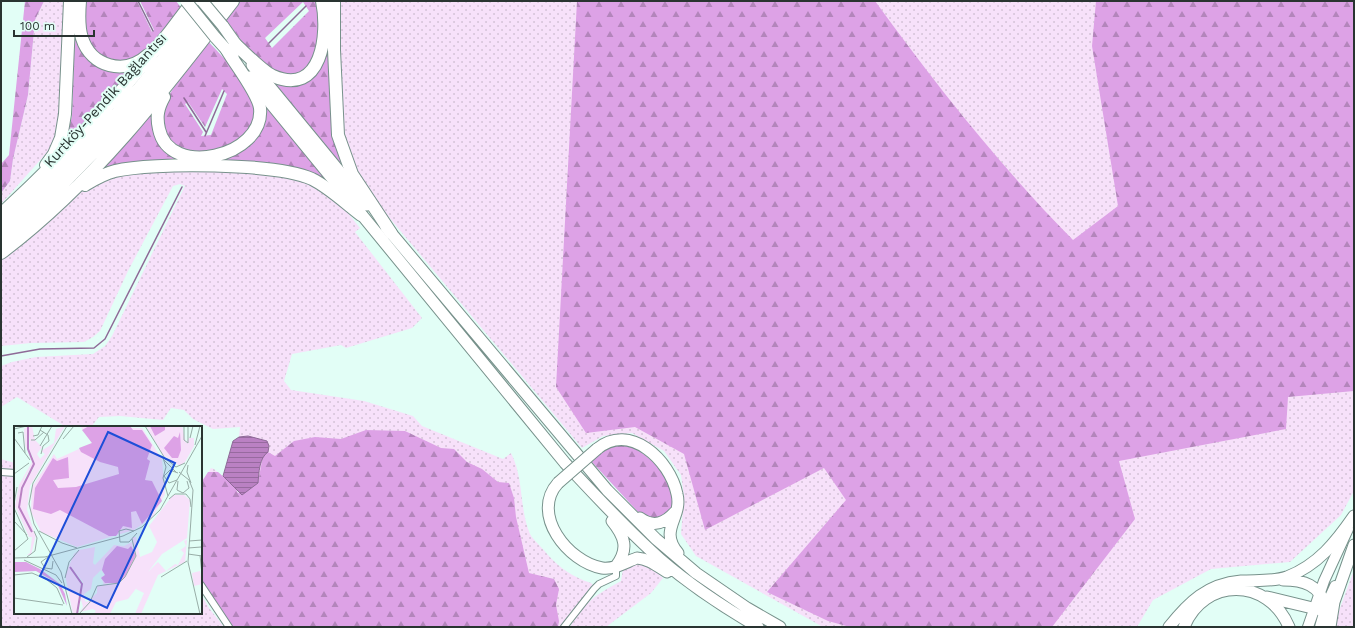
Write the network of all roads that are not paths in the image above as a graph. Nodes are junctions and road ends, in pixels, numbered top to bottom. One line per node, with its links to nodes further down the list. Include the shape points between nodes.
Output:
1 (70, 1): 14 (highway, via 65,114 61,138 54,154)
2 (80, 1): 11 (highway, via 82,38 91,54 100,62 119,68 127,66 145,58)
3 (186, 1): 12 (highway, bridge, via 215,37)
4 (193, 1): 11 (highway)
5 (202, 1): 12 (highway, bridge, via 223,26)
6 (207, 1): 18 (highway, Kurtköy-Pendik Bağlantısı, via 161,62 96,137 36,198)
7 (220, 1): 20 (highway, Kurtköy-Pendik Bağlantısı, via 134,111 47,200)
8 (233, 1): 13 (highway)
9 (322, 1): 12 (highway, via 324,35 321,52 314,68 303,77 292,80 272,76)
10 (334, 1): 19 (highway, via 338,136 352,174)
11 (161, 44): 14 (highway, via 128,85 63,156)
12 (231, 47): 13 (highway, via 260,108 260,116 254,131 235,148 218,155 198,157 187,156 170,148 160,134 157,114); 17 (highway); 19 (highway)
13 (172, 81): 15 (highway, via 133,127)
14 (20, 197): 16 (highway)
15 (58, 204): 17 (highway, via 100,176 115,171 129,168 217,166 292,172 312,179); 21 (highway, via 20,239)
16 (1, 214)
17 (361, 215): 22 (highway)
18 (1, 229)
19 (391, 233): 25 (highway)
20 (1, 242)
21 (1, 252)
22 (565, 464): 30 (highway, via 623,535 625,550); 37 (highway, via 614,516 661,560)
23 (1, 472): 24 (street)
24 (14, 473)
25 (607, 490): 26 (highway, via 641,519 651,524 663,522); 31 (highway, via 656,539)
26 (677, 510): 30 (highway, bridge, via 679,501 675,484 665,467 651,453 634,442 623,439 607,442 558,484 550,493 548,504 550,519 559,538 575,555 588,563 602,568); 31 (highway, via 670,527 670,541)
27 (1354, 516): 32 (highway, via 1320,558 1295,573)
28 (1354, 519): 34 (main road)
29 (1354, 544): 36 (main road); 47 (highway, via 1334,602)
30 (616, 566): 37 (highway, via 637,558 647,560); 39 (street, via 616,576 594,588)
31 (696, 573): 41 (highway)
32 (1277, 579): 34 (highway, via 1303,581); 42 (highway, via 1235,582 1208,589 1192,600)
33 (202, 586): 38 (street)
34 (1320, 593): 36 (highway)
35 (1263, 595): 36 (highway); 43 (highway, via 1235,589 1216,593 1195,608); 44 (highway, via 1278,609)
36 (1321, 608): 45 (main road); 46 (main road)
37 (748, 621): 40 (highway)
38 (229, 627)
39 (564, 627)
40 (758, 627)
41 (780, 627)
42 (1169, 627)
43 (1184, 627)
44 (1289, 627)
45 (1308, 627)
46 (1320, 627)
47 (1330, 627)

